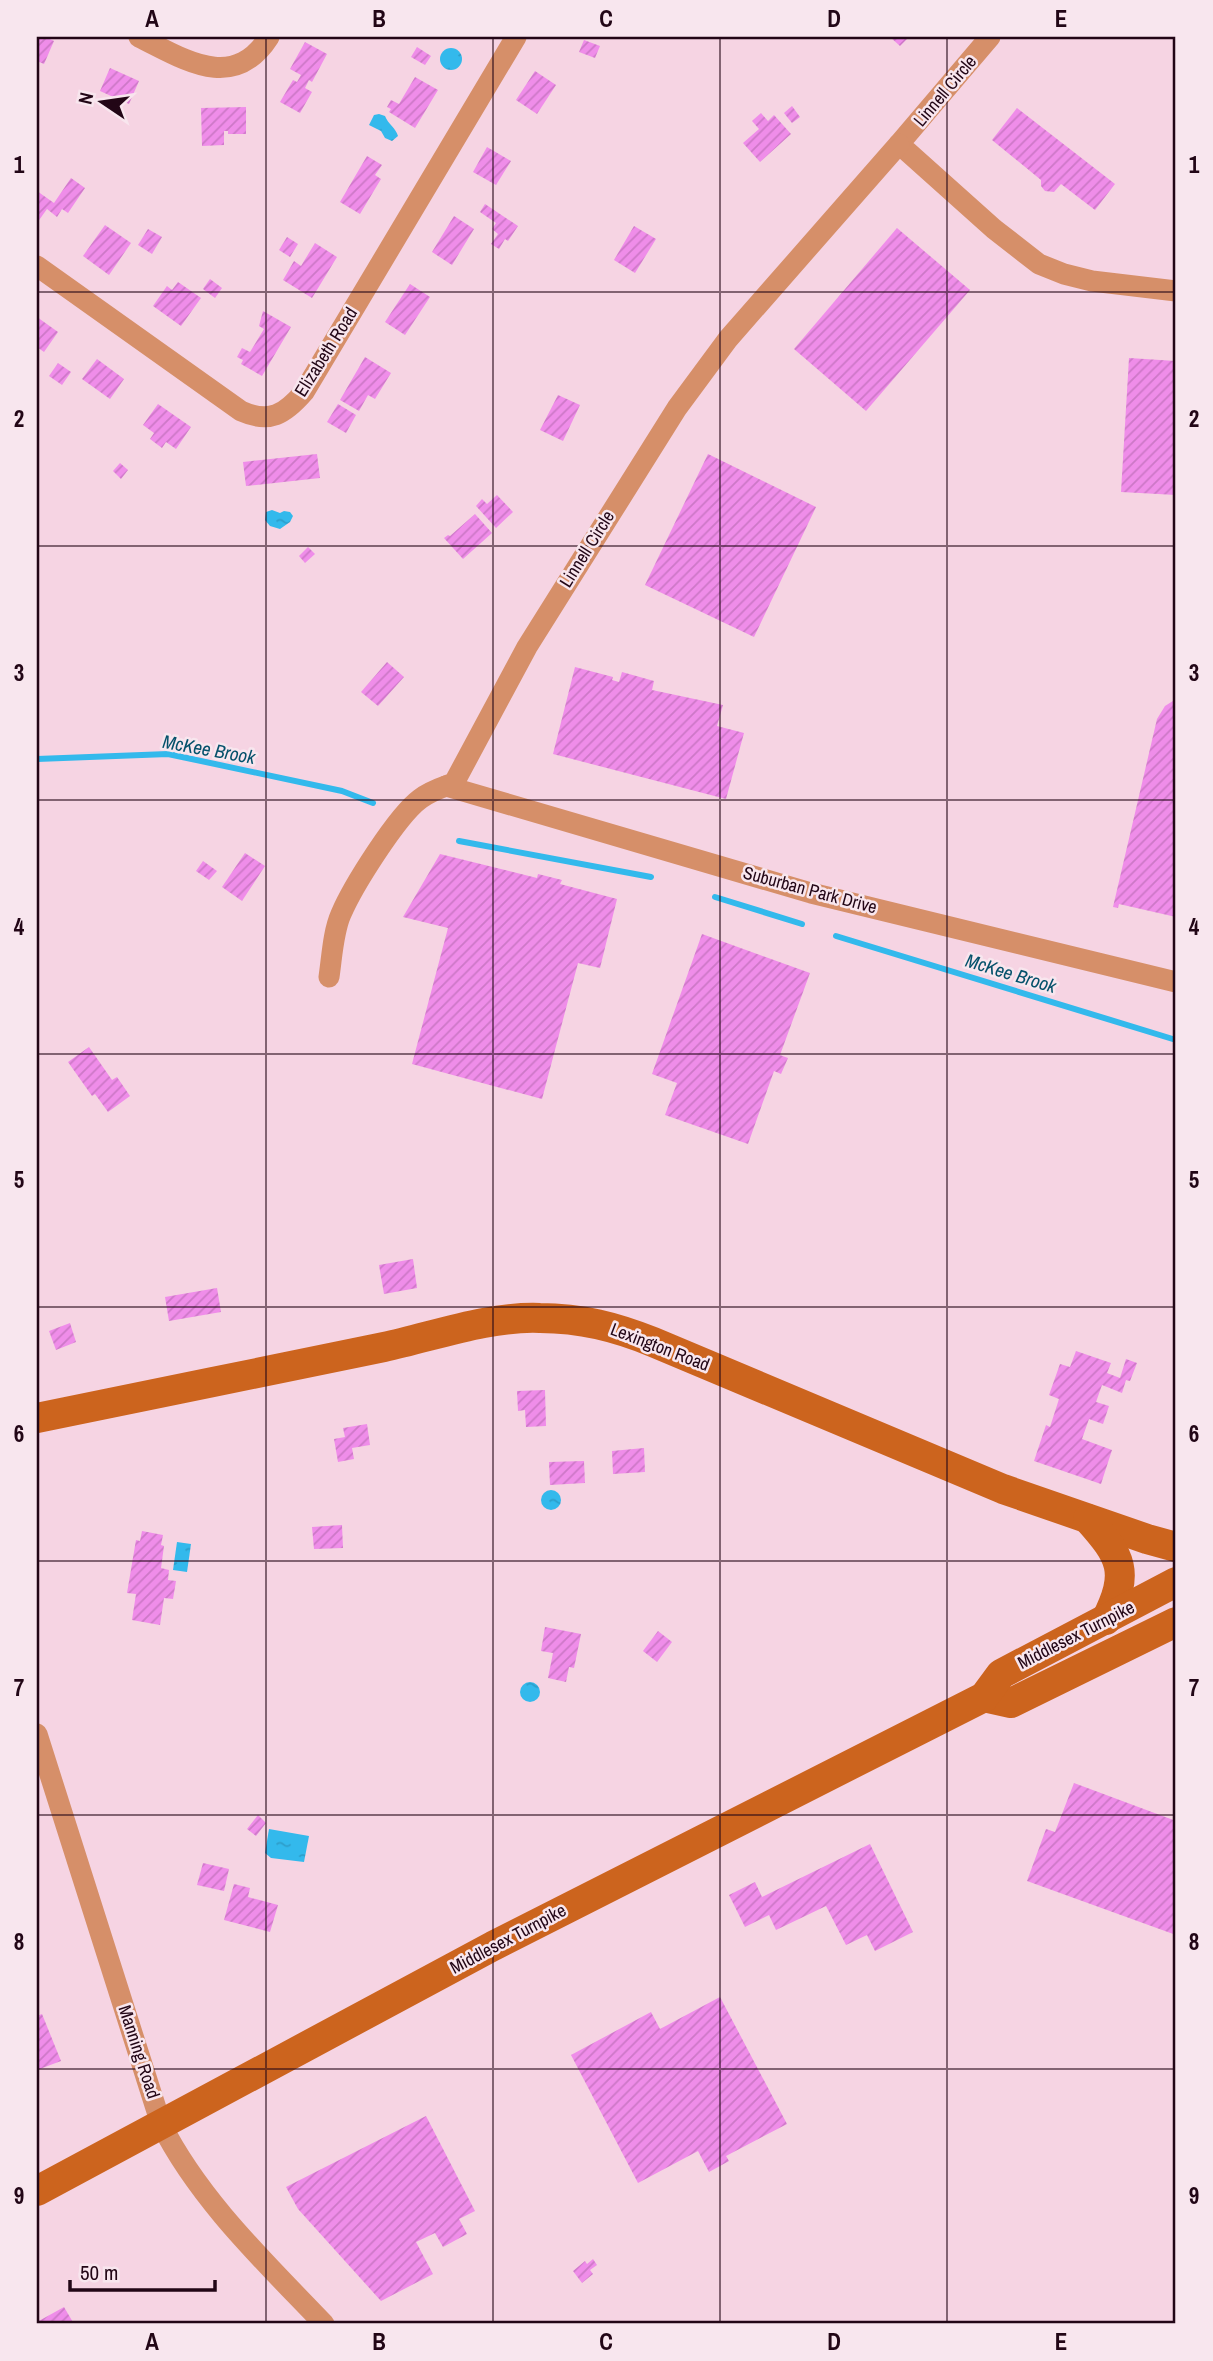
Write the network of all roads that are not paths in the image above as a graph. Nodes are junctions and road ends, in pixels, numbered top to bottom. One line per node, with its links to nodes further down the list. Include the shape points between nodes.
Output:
1 (139, 37): 2 (street, via 193,63 227,68 254,56)
2 (269, 37)
3 (516, 37): 6 (street, Elizabeth Road, via 304,392 279,414 253,416 241,411)
4 (990, 37): 5 (street, Linnell Circle)
5 (899, 145): 7 (street, via 1038,264 1092,281); 8 (street, Linnell Circle, via 728,339 677,408 527,647 463,769 454,783)
6 (37, 266)
7 (1176, 291)
8 (446, 786): 9 (street, Linnell Circle, via 411,808 367,869 340,916); 10 (street, Suburban Park Drive, via 811,893)
9 (329, 977)
10 (1176, 982)
11 (37, 1418): 12 (main road, Lexington Road, via 484,1324 537,1317 576,1320 629,1332 1003,1489)
12 (1088, 1519): 13 (main road, Lexington Road); 15 (main road, via 1118,1563 1119,1593)
13 (1176, 1547)
14 (1176, 1582): 15 (main road, Middlesex Turnpike)
15 (1106, 1620): 17 (main road, Middlesex Turnpike, via 1001,1674)
16 (1176, 1622): 17 (main road, Middlesex Turnpike, via 1012,1703)
17 (985, 1697): 19 (main road, Middlesex Turnpike, via 589,1896)
18 (37, 1734): 19 (street, Manning Road)
19 (162, 2124): 20 (main road, Middlesex Turnpike); 21 (street, Manning Road, via 205,2193)
20 (37, 2191)
21 (324, 2324)

